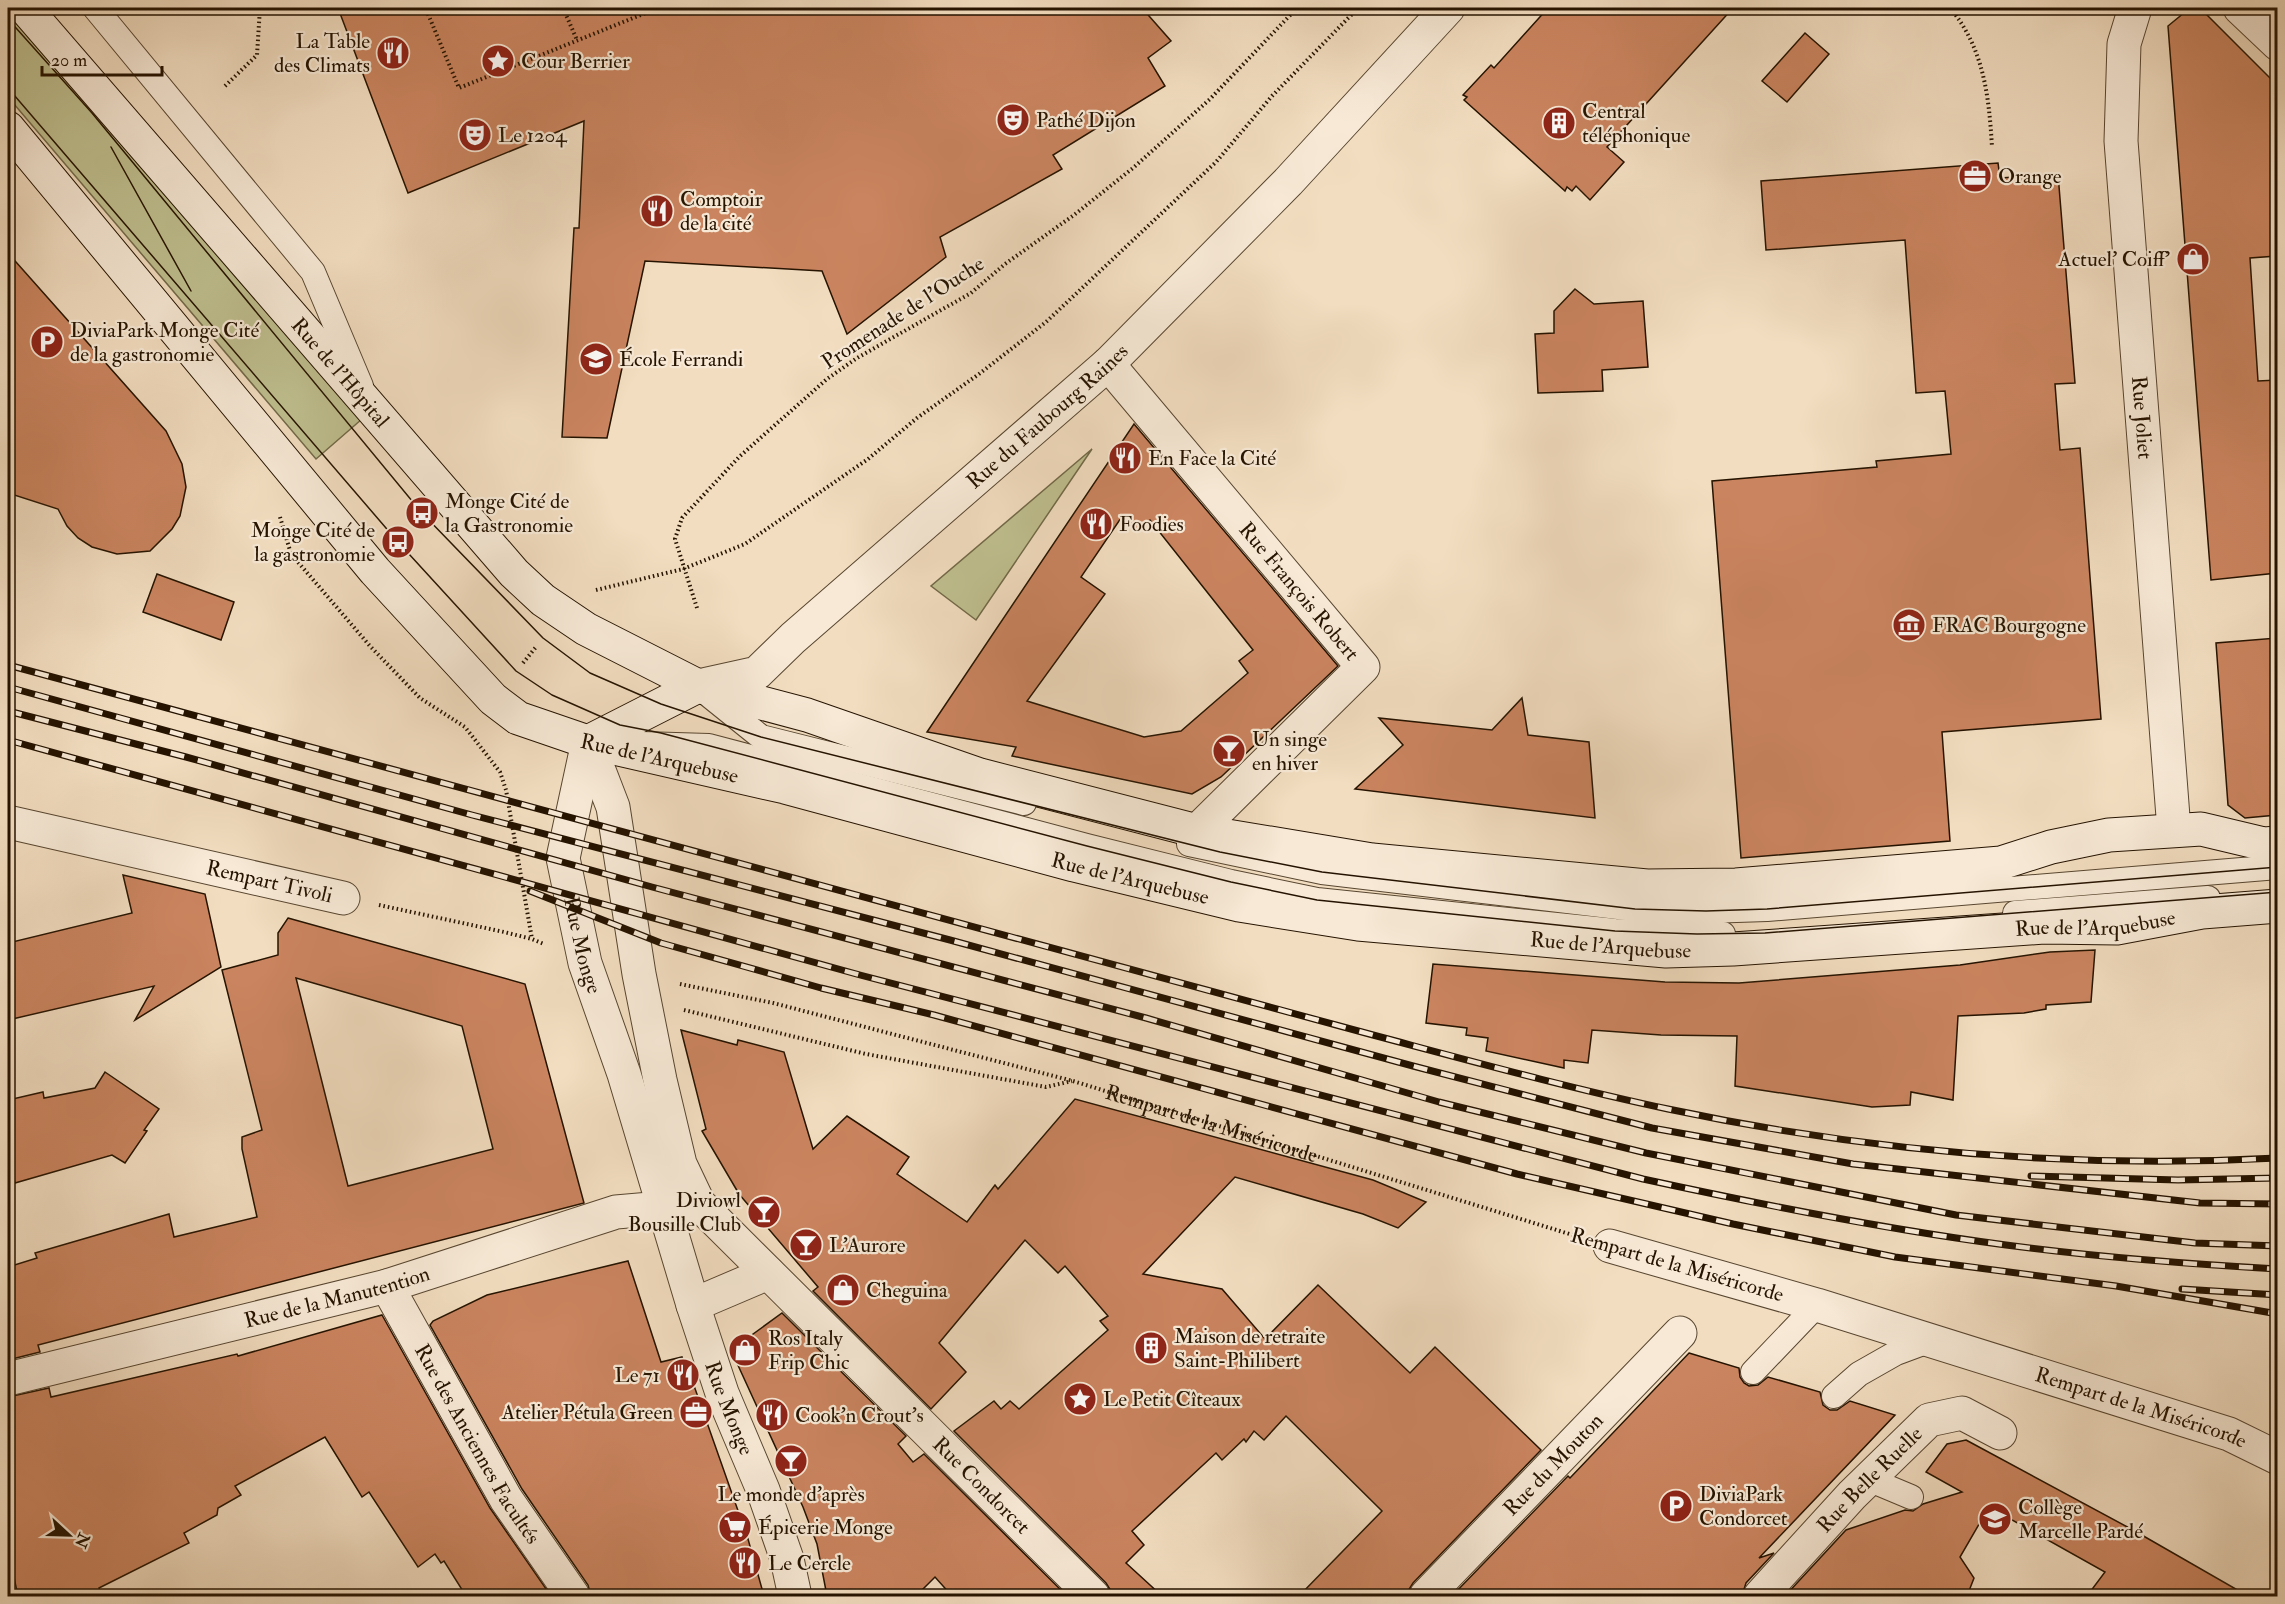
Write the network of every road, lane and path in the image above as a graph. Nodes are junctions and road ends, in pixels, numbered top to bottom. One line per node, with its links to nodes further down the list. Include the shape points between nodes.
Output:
1 (25, 8): 21 (street, Rue de l'Hôpital)
2 (95, 8): 21 (lane, via 312,272)
3 (260, 8): 17 (path, via 257,55)
4 (424, 8): 14 (path)
5 (443, 8): 14 (path)
6 (563, 8): 15 (path)
7 (658, 8): 15 (path)
8 (1297, 8): 22 (path, Promenade de l'Ouche, via 1210,99 1133,168 971,293 827,379 740,456 682,518 675,539)
9 (1358, 8): 22 (path, via 1272,96 1216,162 1046,322 916,418 868,459 745,544)
10 (1448, 8): 20 (street, Rue du Faubourg Raines, via 1288,182)
11 (1950, 8): 19 (path, via 1961,20 1984,73)
12 (2135, 8): 31 (street, Rue Joliet, via 2124,45 2121,141)
13 (2240, 8): 16 (street)
14 (428, 14): 15 (path, via 459,88)
15 (577, 40)
16 (2277, 44)
17 (225, 86)
18 (8, 128): 29 (street, via 375,571 493,699 518,718)
19 (1992, 147)
20 (1108, 364): 27 (street, Rue du Faubourg Raines, via 793,638 757,674); 32 (street, Rue François Robert, via 1363,667)
21 (372, 410): 27 (street, Rue de l'Hôpital, via 514,573 543,600 586,630)
22 (683, 569): 23 (path); 24 (path, Promenade de l'Ouche)
23 (594, 590)
24 (697, 608)
25 (536, 647): 26 (path)
26 (522, 663)
27 (698, 686): 29 (street, Rue du Faubourg Raines); 32 (street, via 807,715 980,775); 34 (lane, Rue de l'Arquebuse, via 761,737 1220,852 1322,872 1635,909 1767,909)
28 (465, 726): 36 (path, Rempart Tivoli, via 500,772 506,790 532,939)
29 (588, 742): 35 (lane, Rue de l'Arquebuse, via 709,746 1087,846 1317,900 1615,931 1765,933); 37 (street, Rue de l'Arquebuse, via 785,787 1074,866 1217,899 1358,924 1666,951 2044,927 2117,928 2202,912); 38 (street, via 613,807); 42 (street, Rue Monge, via 563,858 585,963)
30 (8, 822): 36 (street, Rempart Tivoli)
31 (2174, 830): 32 (street, via 2109,835 2001,863 1736,885 1647,886 1372,860); 33 (street, via 2201,829 2264,844)
32 (1197, 831)
33 (2277, 843)
34 (2277, 867)
35 (2277, 892)
36 (343, 898)
37 (2277, 906)
38 (639, 974): 39 (street); 40 (path, Rempart de la Miséricorde, via 773,1003)
39 (648, 1017): 40 (path, Rempart de la Miséricorde, via 677,1008 866,1054 1046,1087); 41 (street, via 680,1164)
40 (1073, 1081): 43 (path, Rempart de la Miséricorde)
41 (699, 1204): 42 (street); 44 (street, Rue Condorcet)
42 (665, 1208): 45 (street, Rue de la Manutention, via 616,1212); 46 (street, Rue Monge)
43 (1610, 1246): 47 (street, Rempart de la Miséricorde)
44 (768, 1273): 46 (street); 59 (street, Rue Condorcet)
45 (387, 1286): 51 (street, Rue de la Manutention); 57 (street, Rue des Anciennes Facultés, via 506,1499)
46 (693, 1305): 58 (street, Rue Monge, via 722,1394 763,1490 787,1559)
47 (1817, 1305): 49 (street, Rempart de la Miséricorde); 50 (lane)
48 (1680, 1333): 60 (street, Rue du Mouton, via 1667,1361)
49 (1931, 1340): 52 (lane, via 1896,1353 1859,1374); 54 (street, Rempart de la Miséricorde, via 2229,1434)
50 (1753, 1372)
51 (8, 1379)
52 (1834, 1396)
53 (2001, 1433): 55 (street, Rue Belle Ruelle, via 1962,1413 1929,1420)
54 (2277, 1458)
55 (1868, 1479): 56 (lane); 61 (street, Rue Belle Ruelle)
56 (1911, 1497)
57 (573, 1596)
58 (795, 1596)
59 (1093, 1596)
60 (1426, 1596)
61 (1760, 1596)

